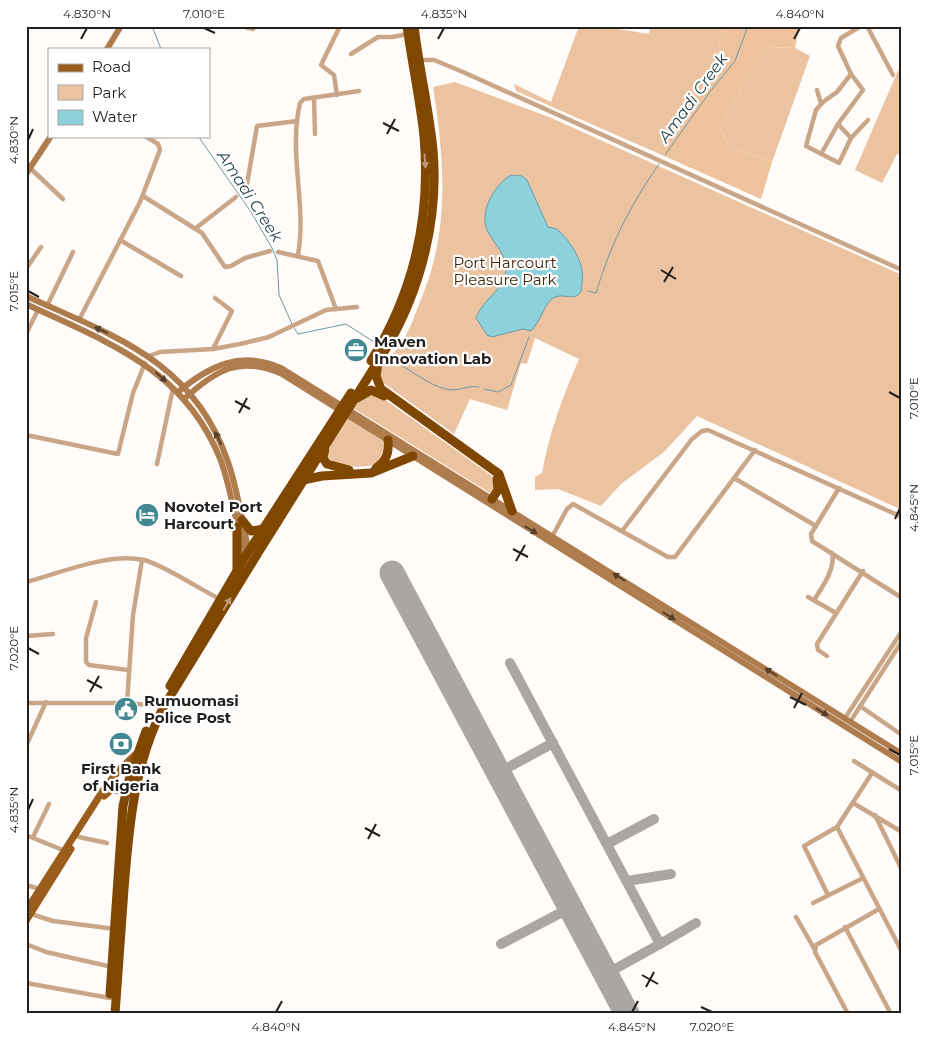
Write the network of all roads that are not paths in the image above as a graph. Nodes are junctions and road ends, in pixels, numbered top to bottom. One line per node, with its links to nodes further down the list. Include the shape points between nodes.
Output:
1 (121, 26): 8 (main road)
2 (242, 26): 3 (street, via 253,29)
3 (255, 26)
4 (340, 26): 15 (street, via 321,65 334,75)
5 (861, 26): 11 (street, via 838,42)
6 (867, 26): 12 (street)
7 (409, 28): 9 (street, via 392,37 378,37); 10 (highway); 76 (highway, one-way to 76, via 426,183 419,246 410,281 382,344)
8 (108, 48)
9 (351, 54)
10 (418, 60): 40 (street, via 434,60 463,72); 53 (highway, via 433,151 432,205 426,248 415,286 399,326)
11 (851, 74): 17 (street, via 838,92); 20 (street, via 863,90)
12 (893, 75)
13 (818, 90): 17 (street)
14 (358, 92): 15 (street)
15 (337, 95): 16 (street)
16 (314, 98): 19 (street, via 301,100); 21 (street)
17 (821, 104): 25 (street, via 813,118 806,145)
18 (868, 120): 24 (street)
19 (298, 122): 28 (street, via 257,127 246,190); 38 (street, via 296,155 302,234)
20 (838, 124): 24 (street); 25 (street)
21 (315, 134)
22 (50, 138): 26 (main road)
23 (148, 138): 29 (street, via 158,144 160,150)
24 (851, 138): 25 (street, via 839,162)
25 (821, 154)
26 (30, 168): 27 (main road); 31 (street)
27 (26, 174)
28 (243, 192)
29 (143, 196): 32 (street); 33 (street)
30 (236, 197): 32 (street)
31 (63, 199)
32 (196, 228): 36 (street, via 205,235 224,267)
33 (120, 240): 41 (street); 49 (street)
34 (41, 246): 39 (street)
35 (73, 252): 45 (street)
36 (270, 252)
37 (278, 252): 38 (street)
38 (298, 255): 48 (street, via 320,263)
39 (26, 269)
40 (902, 270)
41 (182, 276)
42 (26, 296): 45 (main road)
43 (215, 298): 51 (street, via 232,311)
44 (26, 304): 47 (main road)
45 (47, 306): 49 (main road)
46 (357, 307): 48 (street)
47 (38, 310): 50 (street); 54 (main road)
48 (336, 310): 51 (street, via 326,310 269,337)
49 (79, 320): 52 (main road, one-way to 49)
50 (26, 334)
51 (213, 349): 52 (street, via 160,352)
52 (149, 356): 55 (main road)
53 (378, 360): 59 (highway); 72 (highway, via 378,386 499,474)
54 (145, 363): 56 (main road, one-way to 56); 62 (street, via 133,393 118,454)
55 (184, 387): 56 (main road); 57 (main road); 60 (main road, via 228,362 254,359 281,368)
56 (175, 390): 58 (main road); 67 (street)
57 (190, 393): 58 (main road); 60 (main road, via 220,372 252,365 282,374); 74 (main road, one-way to 57, via 228,460)
58 (184, 399): 74 (main road, via 207,433 221,462)
59 (353, 401): 64 (highway); 71 (highway, via 371,390 384,396 495,477 498,487)
60 (332, 402): 61 (main road)
61 (358, 418): 63 (main road); 71 (main road)
62 (26, 435)
63 (388, 440): 64 (highway, via 384,462 376,468 362,471 330,466 323,458); 66 (main road)
64 (325, 447): 69 (highway)
65 (755, 450): 68 (street); 70 (street); 77 (street, via 714,431 696,434)
66 (413, 456): 69 (highway, via 371,473); 108 (main road, one-way to 108)
67 (157, 464)
68 (734, 478): 75 (street); 77 (street, via 676,557 668,557)
69 (303, 480): 111 (highway, one-way to 69, via 163,708)
70 (839, 488): 73 (street); 75 (street)
71 (492, 499): 72 (main road)
72 (512, 512): 78 (main road)
73 (902, 517)
74 (239, 523): 76 (highway, via 251,531); 79 (main road); 82 (highway)
75 (816, 526): 80 (street, via 810,539)
76 (264, 529): 79 (highway)
77 (622, 531): 78 (street, via 573,504)
78 (553, 535): 102 (main road, one-way to 78)
79 (247, 554): 82 (highway)
80 (832, 554): 83 (street); 88 (street, via 832,568)
81 (142, 560): 84 (street, via 118,559 90,564); 87 (street, via 154,563); 96 (street)
82 (237, 571): 87 (highway)
83 (863, 571): 86 (street); 90 (street)
84 (26, 582)
85 (808, 597): 88 (street)
86 (902, 598)
87 (220, 599): 100 (highway)
88 (814, 600): 90 (street)
89 (96, 602): 96 (street, via 86,638 86,662)
90 (836, 613): 95 (street, via 818,644 818,650)
91 (902, 631): 102 (street)
92 (53, 634): 93 (street)
93 (26, 636)
94 (902, 641): 101 (street)
95 (827, 656)
96 (128, 670): 99 (street)
97 (46, 702): 98 (street); 99 (street); 104 (street)
98 (26, 703)
99 (127, 703): 100 (street)
100 (158, 706): 105 (highway)
101 (860, 706): 102 (street); 103 (street)
102 (847, 720): 106 (main road)
103 (902, 735)
104 (26, 746)
105 (137, 753): 111 (highway); 121 (main road, via 111,780)
106 (902, 754)
107 (854, 761): 109 (street)
108 (902, 762)
109 (872, 772): 110 (street); 112 (street)
110 (902, 791)
111 (129, 794): 119 (main road, via 116,789 108,791); 133 (highway); 141 (highway)
112 (853, 803): 114 (street); 115 (street)
113 (50, 804): 118 (street)
114 (875, 816): 116 (street); 122 (street)
115 (837, 827): 123 (street); 126 (street, via 803,847)
116 (902, 832)
117 (26, 835): 118 (street)
118 (33, 837): 121 (street)
119 (79, 837): 120 (street); 129 (main road)
120 (107, 842)
121 (64, 851): 125 (main road)
122 (902, 870)
123 (863, 878): 126 (street); 128 (street)
124 (26, 885): 125 (street)
125 (40, 889): 129 (main road)
126 (828, 895): 127 (street)
127 (813, 903)
128 (879, 909): 132 (street); 136 (street)
129 (28, 913): 131 (main road); 133 (street, via 53,922)
130 (796, 917): 135 (street)
131 (26, 921)
132 (846, 927): 135 (street, via 816,944); 143 (street)
133 (115, 929): 137 (highway)
134 (26, 944): 137 (street, via 46,952)
135 (815, 950): 142 (street)
136 (902, 952)
137 (112, 967): 139 (highway)
138 (26, 983): 139 (street)
139 (110, 998): 140 (highway)
140 (109, 1014)
141 (115, 1014)
142 (848, 1014)
143 (892, 1014)

